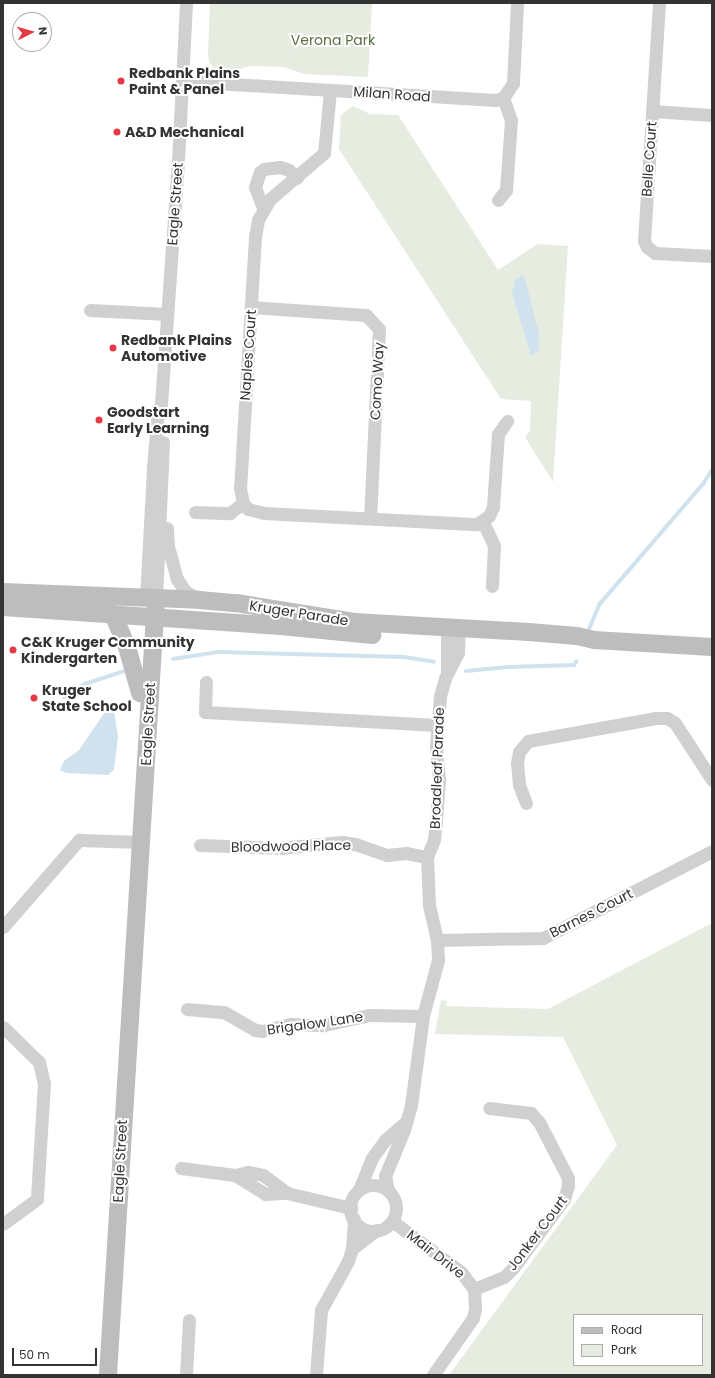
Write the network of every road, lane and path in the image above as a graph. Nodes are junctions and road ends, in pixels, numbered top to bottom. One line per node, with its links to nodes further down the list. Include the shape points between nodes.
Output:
1 (186, 3): 4 (street, Eagle Street)
2 (517, 3): 6 (street, via 513,83)
3 (658, 3): 7 (street, Belle Court)
4 (183, 82): 5 (street, Milan Road); 15 (street, Eagle Street)
5 (330, 91): 6 (street, Milan Road, via 485,100); 9 (street, via 324,153)
6 (503, 98): 10 (street, via 511,120 506,190)
7 (652, 111): 8 (street); 12 (street, Belle Court, via 644,233 647,247 663,254)
8 (712, 115)
9 (297, 178): 11 (street); 11 (street, via 289,170 280,167 260,172 255,187)
10 (498, 200)
11 (263, 208): 13 (street, Naples Court, via 255,237)
12 (712, 256)
13 (251, 307): 19 (street, Naples Court, via 240,488); 21 (street, Como Way, via 360,314 374,321 379,330)
14 (90, 310): 15 (street)
15 (167, 314): 16 (street, Eagle Street)
16 (161, 404): 18 (street, Eagle Street, via 164,422); 25 (street, Eagle Street, via 153,467)
17 (507, 421): 22 (street, via 498,434 493,507)
18 (162, 492): 25 (street, Eagle Street); 26 (street, via 168,546 177,579 185,591)
19 (243, 503): 20 (street, via 230,513); 21 (street, via 256,512)
20 (195, 512)
21 (370, 518): 22 (street, via 467,525)
22 (483, 522): 23 (street, via 494,546)
23 (492, 586)
24 (3, 592): 25 (street, Kruger Parade)
25 (151, 598): 26 (street, Kruger Parade); 29 (street, Eagle Street)
26 (199, 600): 30 (street, Kruger Parade, via 244,604 355,622)
27 (3, 607): 28 (street, Kruger Parade)
28 (113, 614): 29 (street, Kruger Parade); 33 (street, via 127,647)
29 (149, 617): 30 (street, Kruger Parade); 33 (street, Eagle Street); 37 (street, Eagle Street)
30 (453, 634): 31 (street, Kruger Parade, via 577,636 594,640); 34 (street, Broadleaf Parade, via 458,654 447,673 440,696)
31 (712, 647)
32 (206, 682): 34 (street, via 204,712)
33 (140, 694): 37 (street, Eagle Street)
34 (437, 725): 40 (street, Broadleaf Parade, via 439,780 436,821)
35 (712, 780): 36 (street, via 675,723 667,718 656,718 528,741 519,752 517,763 519,785)
36 (526, 803)
37 (137, 842): 41 (street, via 79,840); 58 (street, Eagle Street)
38 (200, 845): 40 (street, Bloodwood Place, via 280,848 342,842 387,855 406,853)
39 (712, 851): 42 (street, Barnes Court, via 543,938)
40 (427, 857): 42 (street, Broadleaf Parade, via 429,905)
41 (3, 927)
42 (437, 940): 44 (street, Broadleaf Parade, via 438,960)
43 (187, 1009): 44 (street, Brigalow Lane, via 224,1012 255,1030 262,1031 291,1024 324,1025 369,1016)
44 (423, 1016): 47 (street, Broadleaf Parade, via 415,1087)
45 (3, 1027): 53 (street, via 39,1062 44,1083 37,1199)
46 (488, 1108): 56 (street, Jonker Court, via 531,1114 539,1122 568,1178 568,1186 564,1199 513,1268 504,1277)
47 (406, 1122): 49 (street, via 385,1140 372,1158); 50 (street, Broadleaf Parade, via 385,1176)
48 (181, 1168): 51 (street, via 234,1175 248,1172 263,1175 287,1193)
49 (359, 1190): 50 (street, via 374,1185); 51 (street, via 353,1198)
50 (388, 1191): 52 (street, via 396,1206)
51 (352, 1213): 54 (street, via 365,1229); 55 (street)
52 (392, 1221): 54 (street, via 384,1228); 56 (street, Mair Drive, via 461,1272)
53 (3, 1224)
54 (376, 1230): 55 (street)
55 (352, 1249): 60 (street, via 345,1269 321,1310)
56 (474, 1288): 61 (street, Mair Drive, via 475,1308 472,1318)
57 (189, 1320): 59 (street)
58 (108, 1375)
59 (186, 1375)
60 (316, 1375)
61 (434, 1375)

